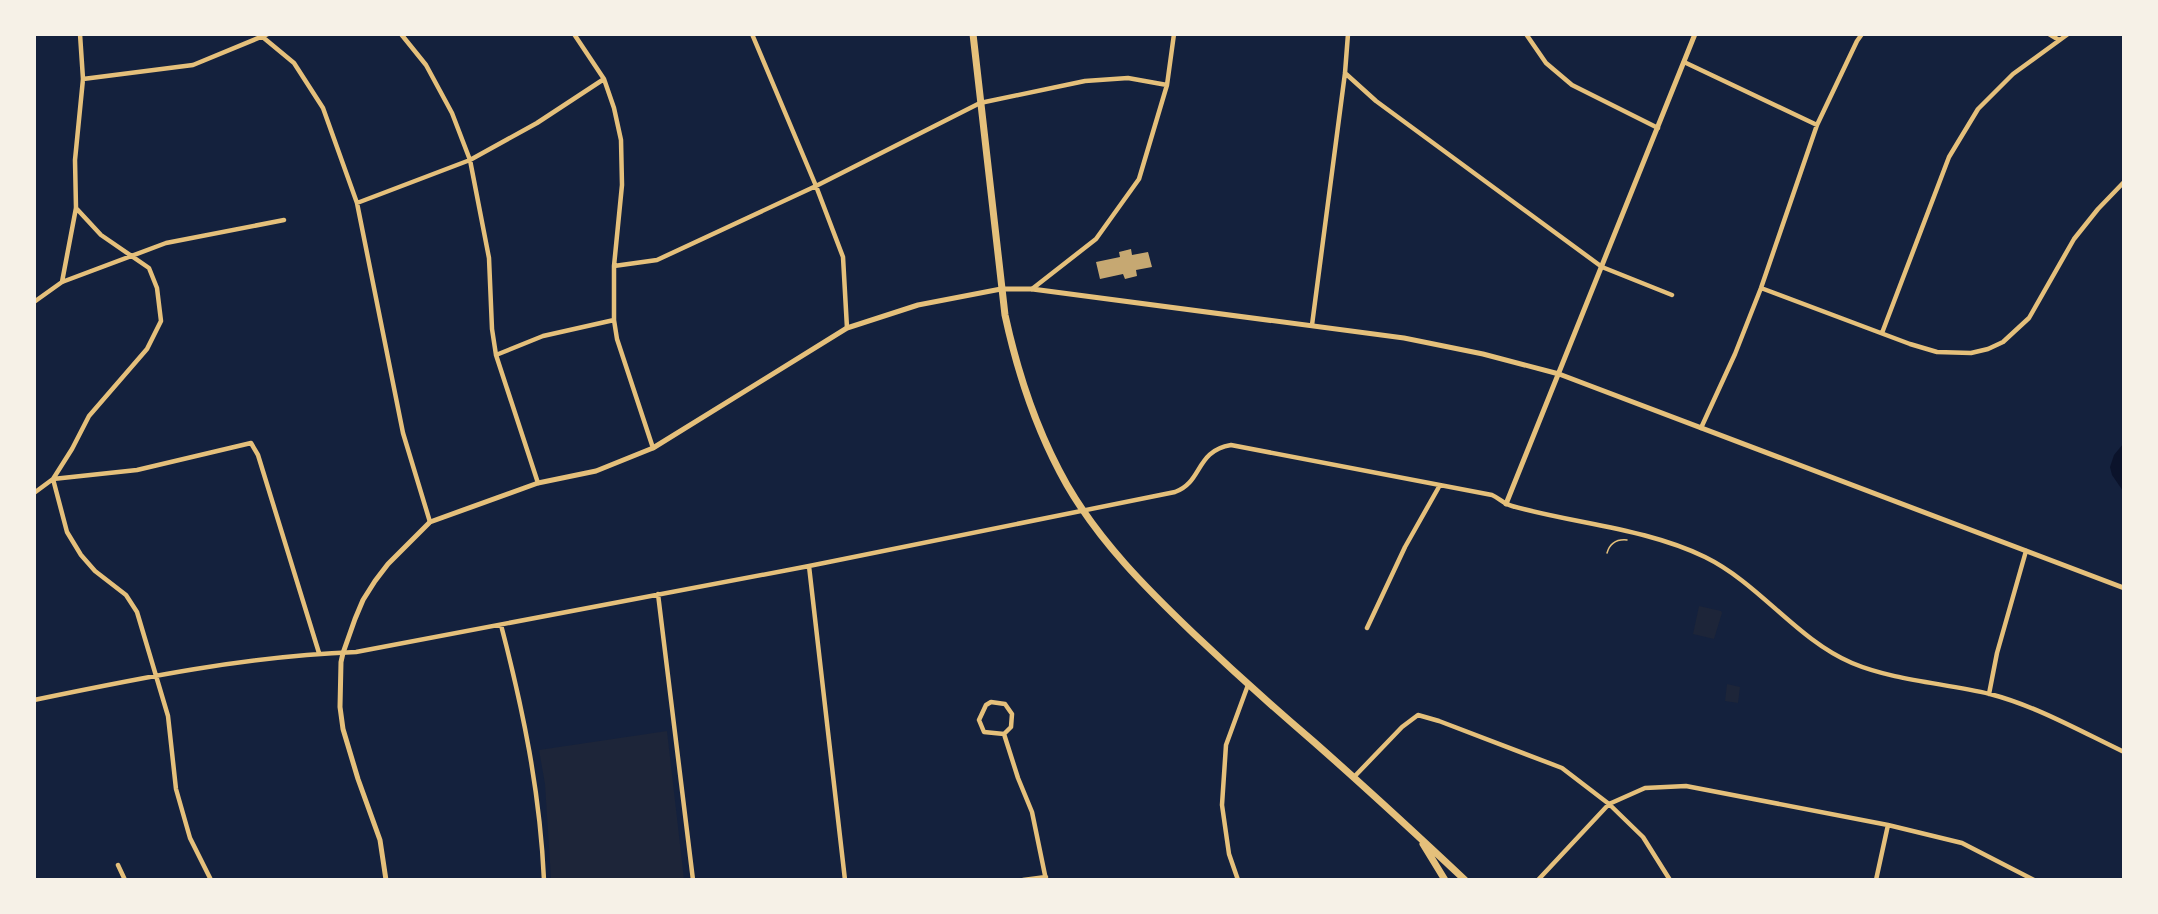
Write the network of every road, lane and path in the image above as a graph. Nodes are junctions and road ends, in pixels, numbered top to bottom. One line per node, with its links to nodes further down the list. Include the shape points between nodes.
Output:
1 (80, 34): 18 (street)
2 (268, 34): 14 (street)
3 (401, 34): 24 (street, via 426,65 452,113)
4 (574, 34): 19 (street)
5 (752, 34): 26 (street)
6 (973, 34): 21 (main road)
7 (1174, 34): 20 (street)
8 (1348, 34): 17 (street)
9 (1526, 34): 23 (street, via 1546,63 1572,85)
10 (1695, 34): 16 (street)
11 (1862, 34): 22 (street)
12 (2049, 34): 15 (street)
13 (2068, 34): 15 (street)
14 (260, 36): 18 (street, via 193,65); 27 (street, via 294,63 323,108)
15 (2060, 40): 42 (street, via 2013,74 1978,109 1949,157)
16 (1684, 62): 22 (street); 23 (street)
17 (1345, 73): 32 (street, via 1376,101); 40 (street)
18 (83, 79): 28 (street, via 75,160)
19 (604, 79): 24 (street); 31 (street, via 621,141 622,185)
20 (1167, 85): 21 (street, via 1128,78 1085,81); 36 (street, via 1139,179 1096,239)
21 (980, 103): 26 (street); 35 (main road)
22 (1817, 125): 34 (street)
23 (1658, 128): 32 (street)
24 (470, 160): 27 (street); 43 (street, via 489,258)
25 (2124, 182): 42 (street, via 2074,239 2029,318 2003,342 1971,353 1943,353)
26 (816, 186): 31 (street, via 657,260); 41 (street, via 843,257)
27 (357, 203): 53 (street, via 403,433)
28 (76, 208): 30 (street, via 101,235); 33 (street)
29 (284, 220): 30 (street, via 166,243)
30 (134, 256): 33 (street); 47 (street, via 149,268 157,288 161,321 147,349 88,416)
31 (614, 266): 39 (street)
32 (1602, 267): 37 (street); 44 (street)
33 (62, 282): 38 (street)
34 (1761, 288): 42 (street); 45 (street)
35 (1001, 289): 36 (street); 41 (street, via 918,305); 52 (main road, via 1011,344 1034,415 1053,459)
36 (1032, 289): 40 (street)
37 (1672, 295)
38 (34, 302)
39 (614, 320): 43 (street, via 543,336); 46 (street)
40 (1312, 325): 44 (street, via 1443,346)
41 (847, 328): 46 (street)
42 (1882, 333)
43 (496, 355): 48 (street)
44 (1559, 374): 45 (street); 51 (street)
45 (1701, 428): 55 (street)
46 (652, 448): 48 (street, via 596,471)
47 (53, 480): 50 (street); 62 (street, via 137,470 252,443); 64 (street, via 67,531 81,555 126,595 137,612)
48 (538, 483): 53 (street)
49 (1440, 485): 51 (street, via 1492,495); 52 (street, via 1231,445 1210,453 1190,483 1180,490); 61 (street)
50 (34, 493)
51 (1506, 504): 66 (street, via 1607,526 1687,549 1725,569 1820,645 1854,664)
52 (1084, 511): 57 (street); 65 (main road, via 1138,580)
53 (430, 522): 63 (street, via 375,581 363,600)
54 (1627, 540): 56 (path, via 1615,542)
55 (2026, 550): 58 (street); 66 (street)
56 (1607, 553)
57 (809, 566): 59 (street); 81 (street)
58 (2124, 588)
59 (658, 594): 60 (street); 80 (street)
60 (501, 625): 63 (street); 79 (street, via 530,749)
61 (1367, 628)
62 (319, 653): 63 (street); 64 (street)
63 (343, 653): 78 (street, via 343,729 380,840)
64 (156, 675): 67 (street); 77 (street, via 168,716 176,789 190,838)
65 (1248, 685): 70 (main road); 83 (street, via 1226,745 1222,805 1229,854)
66 (1989, 694): 69 (street)
67 (34, 700)
68 (1004, 734): 68 (street, via 984,732 979,720 991,702 1005,704 1012,714 1011,727); 75 (street, via 1032,812)
69 (2124, 752)
70 (1354, 777): 71 (street, via 1418,715 1562,768); 73 (main road)
71 (1609, 804): 72 (street, via 1645,788 1686,786); 86 (street); 87 (street, via 1643,837)
72 (1888, 825): 88 (street); 89 (street, via 1962,843)
73 (1419, 837): 84 (main road); 85 (main road)
74 (118, 865): 76 (street)
75 (1046, 878): 82 (street)
76 (125, 879)
77 (211, 879)
78 (386, 879)
79 (543, 879)
80 (693, 879)
81 (845, 879)
82 (1023, 879)
83 (1238, 879)
84 (1445, 879)
85 (1465, 879)
86 (1538, 879)
87 (1670, 879)
88 (1876, 879)
89 (2032, 879)

